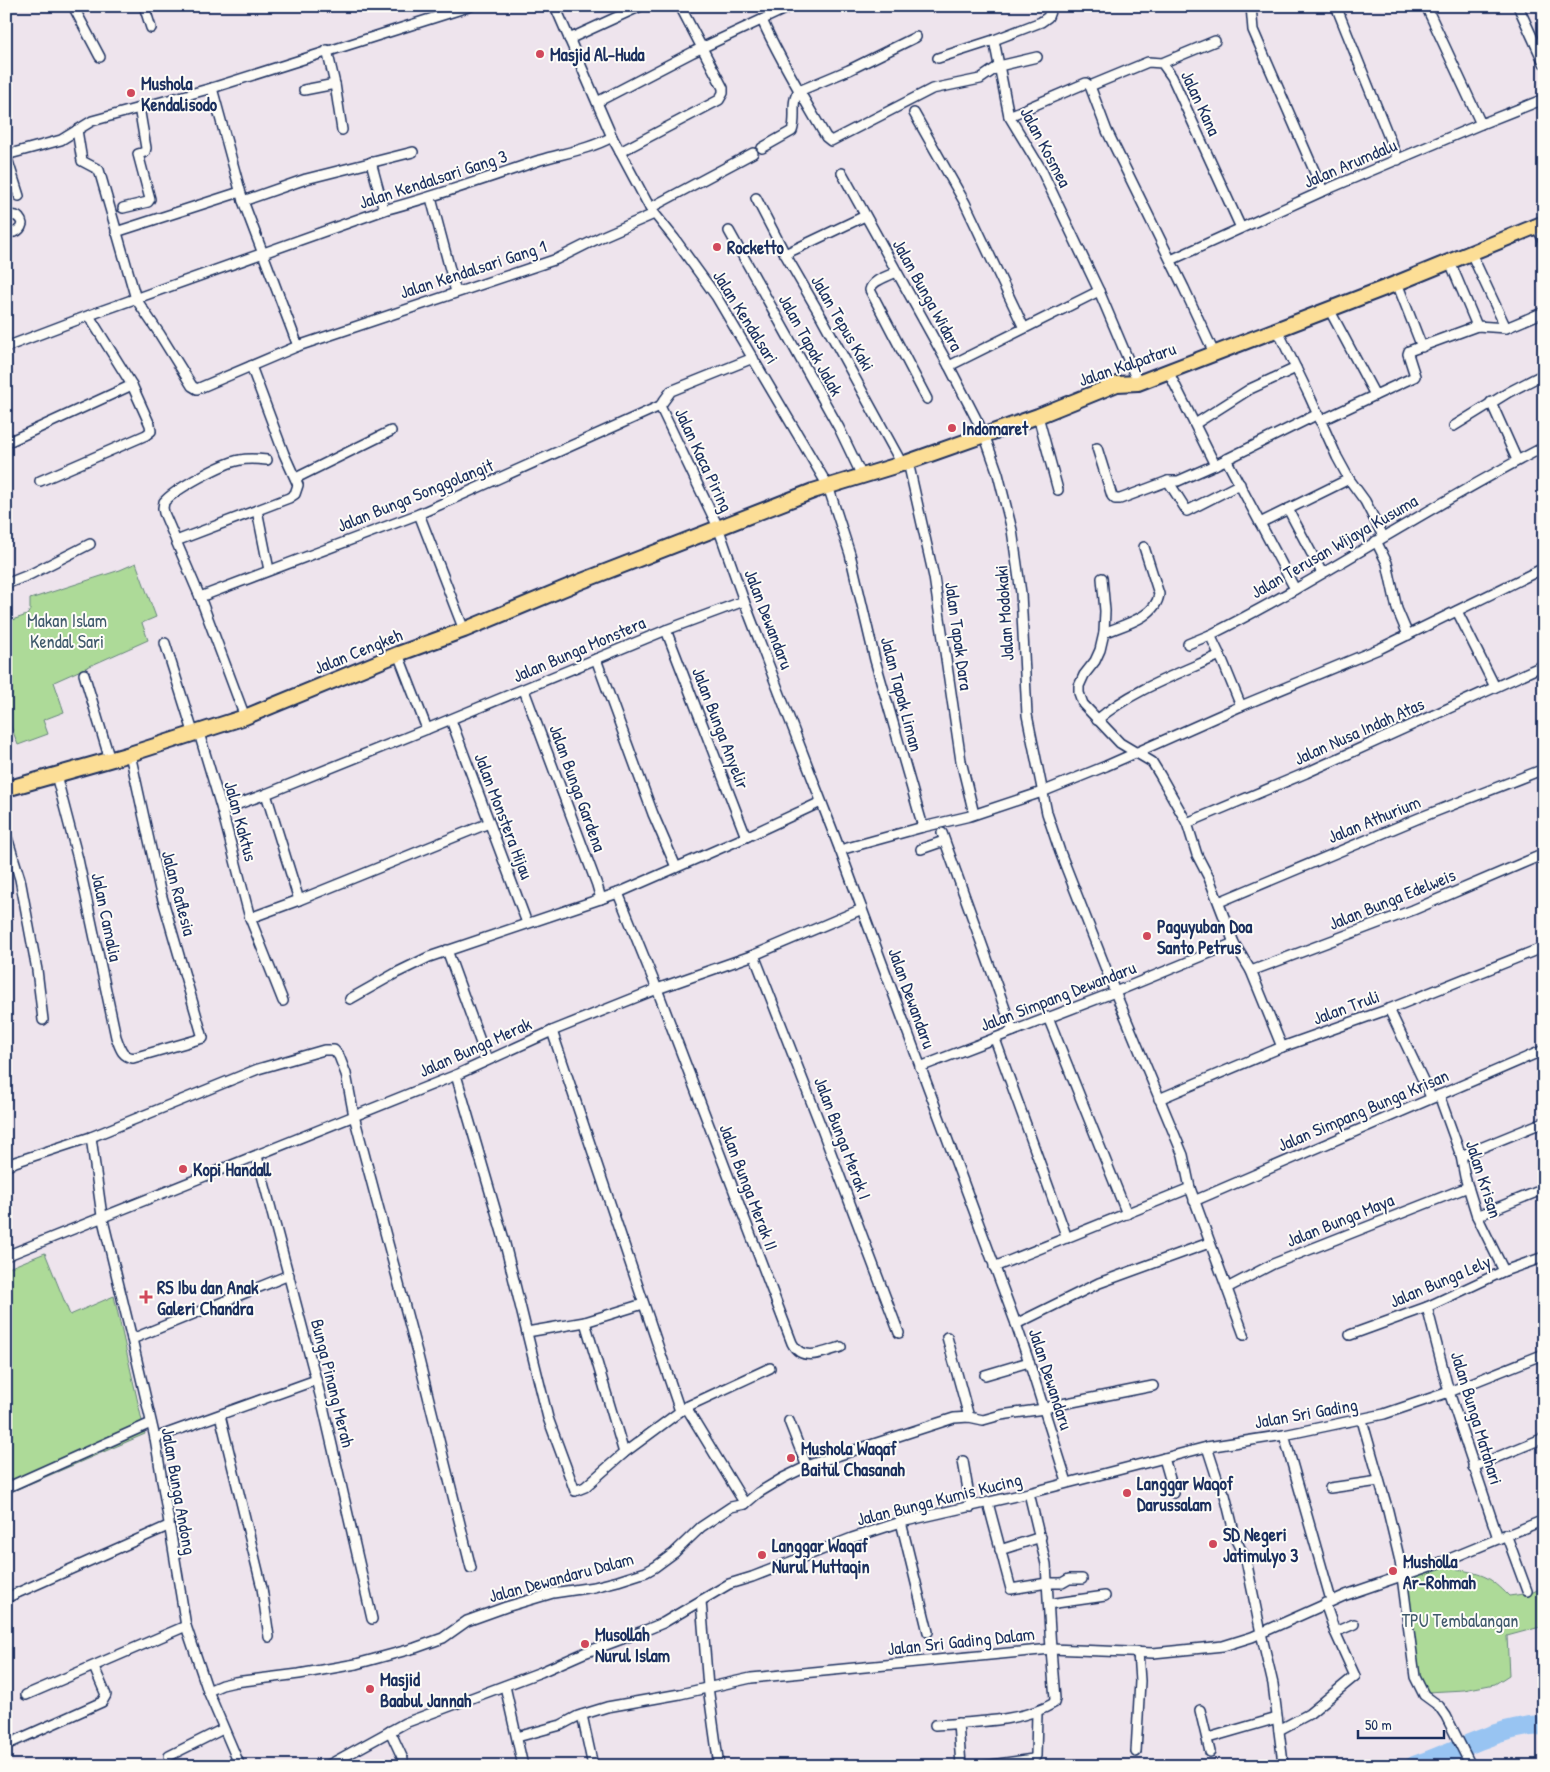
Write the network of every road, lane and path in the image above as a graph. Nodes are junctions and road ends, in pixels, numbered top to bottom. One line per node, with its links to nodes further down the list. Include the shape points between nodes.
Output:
1 (73, 6): 21 (street)
2 (144, 6): 14 (street)
3 (470, 6): 20 (street)
4 (555, 6): 16 (street, Jalan Kendalsari)
5 (641, 6): 16 (street)
6 (680, 6): 19 (street)
7 (791, 6): 13 (street)
8 (1052, 6): 17 (street, via 1045,20)
9 (1251, 6): 46 (street, via 1253,30)
10 (1336, 6): 43 (street)
11 (1426, 6): 37 (street)
12 (1518, 6): 25 (street)
13 (767, 14): 19 (street); 31 (street, via 772,42)
14 (150, 28)
15 (916, 37): 31 (street)
16 (569, 39): 33 (street, Jalan Kendalsari)
17 (994, 40): 23 (street); 26 (street, Jalan Kosmea)
18 (1215, 41): 24 (street)
19 (702, 48): 33 (street); 42 (street, via 723,88 722,97)
20 (327, 50): 27 (street); 29 (street)
21 (100, 57)
22 (1037, 57): 26 (street)
23 (938, 58)
24 (1162, 63): 28 (street, Jalan Kana, via 1148,62); 58 (street, Jalan Kana, via 1172,77)
25 (1544, 63)
26 (999, 69): 31 (street, via 980,79 932,89 834,141 826,137); 36 (street, Jalan Kosmea)
27 (335, 84): 30 (street); 39 (street)
28 (1090, 86): 36 (street, Jalan Kana, via 1086,83); 66 (street, via 1107,131)
29 (212, 88): 34 (street); 47 (street)
30 (304, 90)
31 (799, 91): 54 (street, Jalan Kendalsari Gang 1, via 794,98 792,131)
32 (1544, 99): 37 (street, Jalan Arumdalu)
33 (597, 102): 40 (street, Jalan Kendalsari)
34 (139, 107): 38 (street, via 85,124); 52 (street, via 146,148 145,152 138,154 150,200)
35 (914, 113): 77 (street, via 965,203)
36 (1009, 116): 70 (street, Jalan Kosmea, via 1042,169)
37 (1481, 124): 43 (street, Jalan Arumdalu)
38 (77, 130): 48 (street, via 61,140 6,155); 61 (street, via 84,163 99,170)
39 (342, 130)
40 (612, 137): 42 (street, Jalan Kendalsari); 49 (street, Jalan Kendalsari Gang 3)
41 (413, 152): 44 (street)
42 (620, 152): 54 (street, Jalan Kendalsari)
43 (1398, 160): 46 (street, Jalan Arumdalu)
44 (371, 162): 51 (street, via 306,179); 53 (street)
45 (842, 173): 55 (street, Jalan Bunga Widara)
46 (1323, 191): 58 (street, Jalan Arumdalu)
47 (240, 192): 51 (street); 61 (street)
48 (19, 196)
49 (431, 198): 53 (street, Jalan Kendalsari Gang 3); 71 (street)
50 (756, 198): 65 (street, Jalan Tepus Kaki)
51 (244, 201): 64 (street)
52 (123, 208)
53 (384, 210): 64 (street, Jalan Kendalsari Gang 3)
54 (652, 211): 71 (street, Jalan Kendalsari Gang 1, via 557,259); 84 (street, Jalan Kendalsari, via 716,296)
55 (865, 216): 65 (street); 68 (street, Jalan Bunga Widara)
56 (6, 219): 60 (street, via 15,216 21,221 20,229)
57 (1540, 224): 62 (street); 63 (main road, Jalan Kalpataru)
58 (1241, 228): 66 (street, Jalan Arumdalu)
59 (729, 231): 111 (street, Jalan Tapak Jalak, via 839,428)
60 (8, 232)
61 (116, 232): 72 (street)
62 (1544, 240)
63 (1472, 253): 67 (main road, Jalan Kalpataru); 78 (street)
64 (264, 254): 72 (street, Jalan Kendalsari Gang 3); 80 (street)
65 (785, 254): 108 (street, Jalan Tepus Kaki)
66 (1171, 260): 83 (street)
67 (1450, 262): 69 (main road, Jalan Kalpataru); 76 (street)
68 (896, 272): 86 (street, Jalan Bunga Widara); 93 (street, via 875,283 870,290)
69 (1397, 283): 73 (main road, Jalan Kalpataru); 81 (street)
70 (1099, 291): 77 (street); 90 (street, Jalan Kosmea)
71 (456, 292): 80 (street, Jalan Kendalsari Gang 1)
72 (136, 299): 75 (street, Jalan Kendalsari Gang 3); 85 (street, Jalan Kendalsari Gang 1, via 193,388 200,389)
73 (1329, 309): 79 (main road, Jalan Kalpataru); 92 (street)
74 (1544, 312): 78 (street)
75 (90, 316): 82 (street, Jalan Kendalsari Gang 3); 91 (street)
76 (1477, 326): 78 (street); 81 (street)
77 (1024, 328): 86 (street)
78 (1506, 328)
79 (1277, 329): 83 (main road, Jalan Kalpataru); 87 (street)
80 (298, 346): 85 (street, Jalan Kendalsari Gang 1)
81 (1422, 346): 92 (street, via 1408,352 1415,377)
82 (6, 347)
83 (1214, 353): 88 (main road, Jalan Kalpataru)
84 (753, 358): 95 (street, Jalan Bunga Songgolangit, via 672,391); 116 (street, Jalan Kendalsari)
85 (251, 366): 110 (street)
86 (949, 366): 101 (street, Jalan Bunga Widara)
87 (1296, 368): 97 (street); 98 (street, via 1250,390)
88 (1168, 372): 90 (main road, Jalan Kalpataru); 98 (street)
89 (1544, 374): 94 (street)
90 (1138, 383): 96 (main road, Jalan Kalpataru, via 1117,384)
91 (132, 385): 102 (street); 113 (street, via 151,431)
92 (1375, 395): 97 (street)
93 (927, 399)
94 (1491, 402): 99 (street); 107 (street)
95 (660, 406): 120 (street, Jalan Bunga Songgolangit); 122 (street, Jalan Kaca Piring)
96 (1038, 416): 101 (main road, Jalan Kalpataru); 117 (street)
97 (1319, 418): 105 (street); 112 (street)
98 (1195, 424): 109 (street)
99 (1454, 426)
100 (391, 431): 110 (street)
101 (984, 434): 108 (main road, Jalan Kalpataru); 162 (street, Jalan Modokaki, via 1012,530 1021,593 1027,715)
102 (6, 443)
103 (1544, 447): 107 (street, Jalan Terusan Wijaya Kusuma)
104 (1097, 448): 114 (street, via 1115,499)
105 (1226, 459): 109 (street); 115 (street)
106 (268, 460): 124 (street, via 236,461 169,496 162,508)
107 (1518, 460): 123 (street, Jalan Terusan Wijaya Kusuma)
108 (905, 463): 111 (main road, Jalan Kalpataru); 166 (street, Jalan Tapak Dara, via 934,577 962,761)
109 (1215, 465): 114 (street, via 1178,481)
110 (294, 473): 119 (street, via 298,485 295,494)
111 (862, 476): 116 (main road, Jalan Kalpataru)
112 (1349, 479): 118 (street); 123 (street, via 1365,500)
113 (40, 481)
114 (1168, 481): 115 (street, via 1187,511)
115 (1240, 484): 121 (street)
116 (828, 486): 122 (main road, Jalan Kalpataru); 169 (street, Jalan Tapak Liman, via 850,554)
117 (1058, 490)
118 (1288, 509): 121 (street); 129 (street)
119 (257, 510): 124 (street); 128 (street)
120 (419, 514): 128 (street, Jalan Bunga Songgolangit); 136 (street)
121 (1260, 523): 132 (street)
122 (718, 527): 134 (street, Jalan Dewandaru); 136 (main road, Jalan Cengkeh)
123 (1380, 539): 129 (street, Jalan Terusan Wijaya Kusuma); 140 (street, via 1397,609)
124 (176, 542): 133 (street)
125 (90, 544): 131 (street)
126 (1144, 547): 138 (street, via 1158,599 1143,616)
127 (1544, 568): 135 (street)
128 (269, 570): 133 (street, Jalan Bunga Songgolangit)
129 (1322, 573): 132 (street, Jalan Terusan Wijaya Kusuma)
130 (1102, 578): 138 (street)
131 (6, 584)
132 (1295, 590): 139 (street, Jalan Terusan Wijaya Kusuma)
133 (200, 597): 151 (street)
134 (744, 601): 137 (street, Jalan Bunga Monstera); 164 (street, Jalan Dewandaru)
135 (1457, 611): 140 (street); 148 (street)
136 (464, 630): 143 (main road, Jalan Cengkeh)
137 (666, 630): 145 (street, Jalan Bunga Monstera); 171 (street, Jalan Bunga Anyelir)
138 (1104, 633): 153 (street, via 1100,650 1084,675 1078,693)
139 (1210, 635): 142 (street, Jalan Terusan Wijaya Kusuma); 144 (street)
140 (1408, 636): 150 (street)
141 (165, 643): 155 (street, Jalan Kaktus)
142 (1188, 644)
143 (398, 654): 151 (main road, Jalan Cengkeh); 154 (street)
144 (1220, 655): 150 (street); 153 (street, via 1135,695)
145 (596, 659): 149 (street, Jalan Bunga Monstera); 175 (street)
146 (1544, 665): 148 (street, Jalan Nusa Indah Atas)
147 (84, 674): 158 (street)
148 (1495, 687): 168 (street, Jalan Nusa Indah Atas)
149 (524, 690): 152 (street, Jalan Bunga Monstera); 177 (street, Jalan Bunga Gardena)
150 (1241, 706): 156 (street)
151 (245, 717): 155 (main road, Jalan Cengkeh)
152 (451, 720): 154 (street, Jalan Bunga Monstera); 167 (street, Jalan Monstera Hijau)
153 (1097, 720): 156 (street, via 1120,743)
154 (427, 729): 163 (street, Jalan Bunga Monstera)
155 (196, 734): 157 (main road, Jalan Cengkeh); 165 (street, Jalan Kaktus)
156 (1136, 753): 162 (street); 168 (street, via 1152,762)
157 (130, 754): 158 (main road, Jalan Cengkeh); 200 (street, Jalan Raflesia, via 160,890 203,1038)
158 (110, 760): 160 (main road, Jalan Cengkeh)
159 (1542, 773): 179 (street, Jalan Athurium, via 1418,818)
160 (56, 775): 161 (main road, Jalan Cengkeh); 200 (street, Jalan Camalia, via 78,859 116,1036 121,1052)
161 (6, 789)
162 (1042, 792): 166 (street); 189 (street, Jalan Modokaki, via 1060,852)
163 (266, 794): 165 (street, Jalan Bunga Monstera); 178 (street)
164 (820, 802): 171 (street); 173 (street, Jalan Dewandaru)
165 (222, 810): 181 (street, Jalan Kaktus)
166 (974, 814): 169 (street)
167 (489, 823): 178 (street); 182 (street, Jalan Monstera Hijau)
168 (1187, 824): 179 (street)
169 (923, 827): 173 (street)
170 (6, 834): 194 (street, via 20,879)
171 (746, 837): 175 (street)
172 (921, 849): 195 (street, via 943,837)
173 (840, 850): 180 (street, Jalan Dewandaru)
174 (1544, 854): 187 (street, Jalan Bunga Edelweis, via 1413,910)
175 (676, 867): 176 (street)
176 (618, 892): 177 (street); 188 (street, Jalan Bunga Merak II)
177 (601, 899): 182 (street)
178 (299, 900): 181 (street)
179 (1218, 902): 183 (street)
180 (862, 909): 186 (street, Jalan Bunga Merak); 202 (street, Jalan Dewandaru)
181 (250, 918): 191 (street, Jalan Kaktus)
182 (527, 923): 185 (street)
183 (1234, 943): 187 (street); 189 (street, Jalan Simpang Dewandaru)
184 (1544, 947): 192 (street, Jalan Truli)
185 (446, 950): 190 (street); 201 (street)
186 (754, 955): 188 (street, Jalan Bunga Merak); 232 (street, Jalan Bunga Merak I)
187 (1251, 971): 198 (street)
188 (657, 989): 196 (street, Jalan Bunga Merak); 237 (street, Jalan Bunga Merak II, via 792,1343 798,1352 811,1356)
189 (1116, 992): 193 (street, Jalan Simpang Dewandaru); 205 (street, Jalan Modokaki)
190 (350, 999)
191 (283, 1002)
192 (1389, 1009): 198 (street, Jalan Truli); 204 (street, Jalan Krisan)
193 (1048, 1017): 195 (street, Jalan Simpang Dewandaru); 216 (street)
194 (43, 1020)
195 (1013, 1031): 197 (street, Jalan Simpang Dewandaru)
196 (552, 1032): 201 (street, Jalan Bunga Merak); 227 (street)
197 (995, 1039): 202 (street, Jalan Simpang Dewandaru); 219 (street)
198 (1282, 1047): 205 (street, Jalan Truli)
199 (1544, 1050): 204 (street, Jalan Simpang Bunga Krisan)
200 (133, 1058)
201 (488, 1060): 203 (street, Jalan Bunga Merak)
202 (920, 1067): 223 (street, Jalan Dewandaru)
203 (456, 1075): 206 (street, Jalan Bunga Merak); 231 (street)
204 (1435, 1096): 210 (street, Jalan Krisan); 215 (street, Jalan Simpang Bunga Krisan)
205 (1159, 1099): 213 (street, Jalan Modokaki, via 1183,1155)
206 (354, 1116): 208 (street, via 339,1056 334,1050 324,1050 258,1069); 209 (street, Jalan Bunga Merak); 276 (street)
207 (1544, 1122): 210 (street)
208 (90, 1138): 211 (street); 217 (street, Jalan Bunga Andong)
209 (257, 1156): 217 (street, Jalan Bunga Merak); 225 (street, Bunga Pinang Merah)
210 (1461, 1156): 212 (street, Jalan Krisan)
211 (6, 1167)
212 (1468, 1187): 218 (street, Jalan Krisan); 226 (street, Jalan Bunga Maya, via 1273,1264)
213 (1190, 1188): 215 (street, Jalan Modokaki); 216 (street)
214 (1544, 1189): 218 (street)
215 (1194, 1201): 220 (street, Jalan Modokaki)
216 (1127, 1214): 219 (street)
217 (102, 1216): 221 (street, Jalan Bunga Merak); 236 (street, Jalan Bunga Andong)
218 (1477, 1216): 224 (street, Jalan Krisan)
219 (1067, 1238): 223 (street)
220 (1209, 1243): 226 (street, Jalan Modokaki); 230 (street, via 1098,1283)
221 (6, 1256)
222 (1544, 1256): 224 (street, Jalan Bunga Lely)
223 (994, 1267): 230 (street, Jalan Dewandaru)
224 (1504, 1271): 228 (street, Jalan Bunga Lely)
225 (289, 1275): 236 (street); 242 (street, Bunga Pinang Merah)
226 (1227, 1288): 233 (street, Jalan Modokaki)
227 (643, 1304): 229 (street); 245 (street)
228 (1427, 1307): 234 (street, Jalan Bunga Lely); 244 (street, Jalan Bunga Matahari)
229 (586, 1322): 231 (street); 256 (street)
230 (1016, 1324): 239 (street, Jalan Dewandaru)
231 (528, 1332): 256 (street, via 548,1418 573,1489 577,1491 585,1486)
232 (899, 1333)
233 (1244, 1335)
234 (1350, 1336)
235 (947, 1338): 248 (street)
236 (132, 1339): 251 (street, Jalan Bunga Andong)
237 (841, 1346)
238 (1544, 1354): 244 (street, Jalan Sri Gading)
239 (1029, 1362): 241 (street); 246 (street, Jalan Dewandaru)
240 (770, 1368): 245 (street)
241 (985, 1375)
242 (316, 1380): 247 (street); 286 (street, Bunga Pinang Merah)
243 (1153, 1386): 246 (street, Jalan Dewandaru Dalam)
244 (1449, 1392): 249 (street, Jalan Sri Gading); 260 (street, Jalan Bunga Matahari)
245 (683, 1409): 256 (street); 268 (street)
246 (1044, 1409): 248 (street, Jalan Dewandaru Dalam, via 983,1420); 262 (street, Jalan Dewandaru)
247 (220, 1415): 253 (street); 292 (street, via 262,1588)
248 (969, 1417): 259 (street, Jalan Dewandaru Dalam, via 954,1418)
249 (1362, 1420): 252 (street, Jalan Sri Gading); 261 (street)
250 (789, 1421): 259 (street)
251 (151, 1424): 253 (street, Jalan Bunga Andong); 263 (street)
252 (1284, 1434): 255 (street, Jalan Sri Gading); 284 (street)
253 (154, 1438): 272 (street, Jalan Bunga Andong)
254 (1544, 1438): 260 (street)
255 (1208, 1447): 257 (street, Jalan Sri Gading); 291 (street, via 1236,1540 1246,1560)
256 (624, 1453)
257 (1164, 1458): 262 (street, Jalan Sri Gading); 266 (street)
258 (962, 1461): 269 (street)
259 (807, 1467): 268 (street, Jalan Dewandaru Dalam, via 772,1484)
260 (1473, 1467): 273 (street, Jalan Bunga Matahari)
261 (1379, 1481): 264 (street); 277 (street)
262 (1067, 1482): 265 (street, Jalan Bunga Kumis Kucing)
263 (6, 1488)
264 (1330, 1488)
265 (1029, 1493): 267 (street, Jalan Bunga Kumis Kucing); 274 (street)
266 (1174, 1493)
267 (988, 1503): 269 (street, Jalan Bunga Kumis Kucing); 275 (street)
268 (745, 1504): 298 (street, Jalan Dewandaru Dalam, via 731,1507 701,1527 655,1567 640,1574 506,1607 467,1621 443,1638 356,1664 235,1682)
269 (971, 1506): 271 (street, Jalan Bunga Kumis Kucing)
270 (1544, 1520): 273 (street, Jalan Sri Gading Dalam)
271 (901, 1522): 283 (street, Jalan Bunga Kumis Kucing, via 729,1584); 289 (street)
272 (168, 1526): 282 (street); 288 (street, Jalan Bunga Andong)
273 (1502, 1536): 277 (street, Jalan Sri Gading Dalam, via 1442,1562); 280 (street, Jalan Bunga Matahari)
274 (1041, 1537): 275 (street); 279 (street)
275 (1000, 1550): 279 (street, via 1011,1589)
276 (471, 1568)
277 (1402, 1574): 284 (street, Jalan Sri Gading Dalam); 324 (street, via 1415,1677 1424,1695 1439,1706)
278 (1082, 1579): 279 (street)
279 (1047, 1583): 285 (street)
280 (1527, 1590)
281 (1105, 1596): 285 (street)
282 (6, 1598)
283 (701, 1601): 296 (street, Jalan Bunga Kumis Kucing, via 664,1623); 297 (street)
284 (1328, 1602): 290 (street); 291 (street, Jalan Sri Gading Dalam)
285 (1049, 1604): 293 (street)
286 (372, 1619)
287 (1354, 1624): 290 (street)
288 (186, 1626): 295 (street); 298 (street, Jalan Bunga Andong)
289 (928, 1632)
290 (1335, 1632): 307 (street, via 1355,1676 1309,1714)
291 (1261, 1633): 294 (street, Jalan Sri Gading Dalam, via 1223,1646); 303 (street, via 1273,1684)
292 (269, 1637)
293 (1051, 1649): 294 (street, Jalan Sri Gading Dalam); 297 (street, Jalan Sri Gading Dalam, via 750,1678); 301 (street, via 1055,1699 1054,1703)
294 (1138, 1652): 312 (street, via 1140,1681)
295 (94, 1667): 299 (street); 311 (street, via 106,1695 102,1702)
296 (505, 1686): 308 (street, Jalan Bunga Kumis Kucing); 309 (street)
297 (708, 1687): 302 (street, Jalan Sri Gading Dalam); 321 (street)
298 (208, 1691): 306 (street, Jalan Bunga Andong)
299 (26, 1695)
300 (1200, 1710): 310 (street)
301 (1036, 1712): 304 (street); 323 (street, via 1036,1756)
302 (582, 1715): 309 (street, Jalan Sri Gading Dalam); 320 (street)
303 (1276, 1718): 307 (street); 310 (street)
304 (958, 1723): 305 (street); 322 (street)
305 (935, 1725)
306 (223, 1728): 314 (street); 316 (street, Jalan Bunga Andong)
307 (1278, 1730): 315 (street)
308 (390, 1731): 317 (street, Jalan Bunga Kumis Kucing); 318 (street, via 403,1759)
309 (517, 1737): 319 (street)
310 (1208, 1738): 313 (street)
311 (6, 1745)
312 (1136, 1752)
313 (1210, 1752)
314 (169, 1756)
315 (1284, 1763)
316 (240, 1766)
317 (327, 1766)
318 (398, 1766)
319 (523, 1766)
320 (593, 1766)
321 (719, 1766)
322 (962, 1766)
323 (984, 1766)
324 (1471, 1766)

